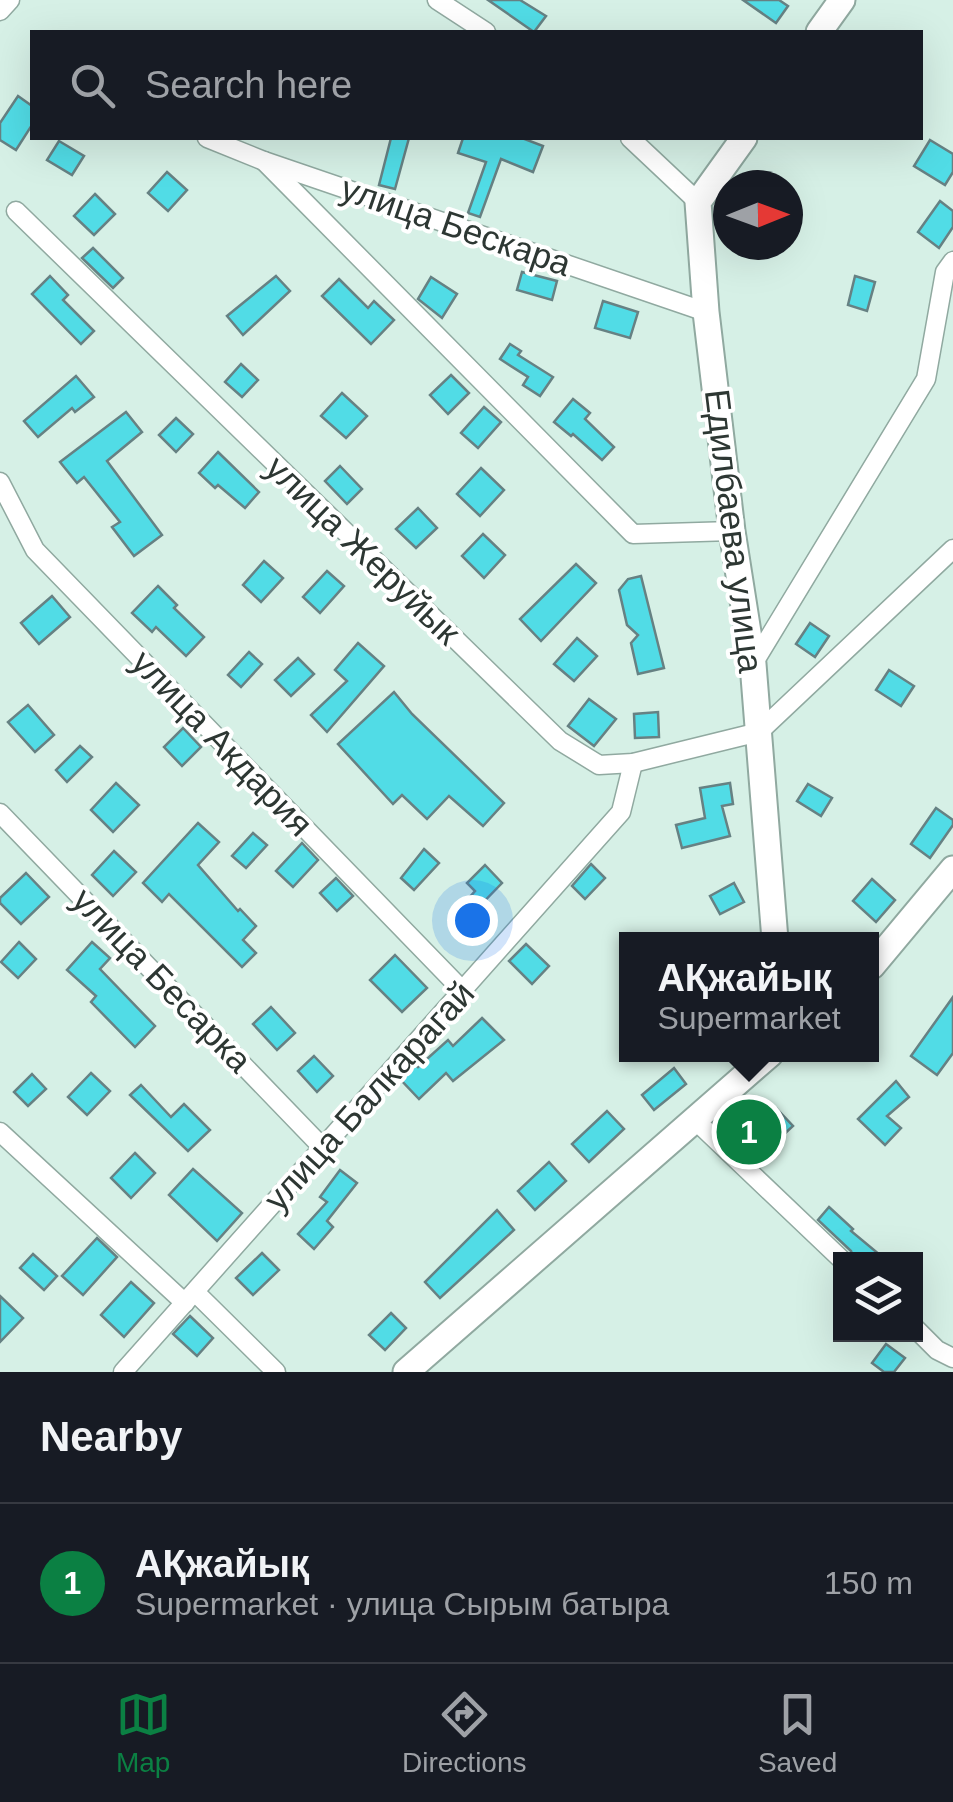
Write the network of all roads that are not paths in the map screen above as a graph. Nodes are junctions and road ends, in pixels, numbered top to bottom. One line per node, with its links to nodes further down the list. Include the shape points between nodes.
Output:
1 (10, 0): 4 (street)
2 (436, 0): 5 (street)
3 (834, 3): 6 (street)
4 (0, 12)
5 (483, 30)
6 (820, 30)
7 (211, 140): 10 (street, улица Бескара)
8 (632, 140): 11 (street)
9 (743, 140): 11 (street)
10 (264, 161): 14 (street, улица Бескара); 16 (street, via 633,534)
11 (698, 202): 14 (street, Едилбаева улица)
12 (16, 212): 20 (street, улица Жеруйык, via 560,741 599,765)
13 (953, 261): 18 (street, via 945,272 926,379)
14 (706, 312): 16 (street, Едилбаева улица)
15 (0, 482): 25 (street, улица Акдария, via 35,550)
16 (732, 531): 18 (street, Едилбаева улица)
17 (953, 549): 19 (street)
18 (753, 664): 19 (street, Едилбаева улица)
19 (759, 732): 20 (street, улица Жеруйык); 23 (street, Едилбаева улица)
20 (634, 763): 25 (street, улица Балкарагай, via 621,812)
21 (0, 813): 29 (street, улица Бесарка)
22 (953, 869): 24 (street)
23 (774, 932)
24 (879, 958)
25 (463, 991): 29 (street, улица Балкарагай)
26 (761, 1062): 27 (street)
27 (695, 1120): 30 (street); 36 (street)
28 (0, 1132): 31 (street)
29 (324, 1148): 31 (street, улица Балкарагай)
30 (834, 1252)
31 (190, 1298): 34 (street, улица Балкарагай); 35 (street)
32 (923, 1336): 33 (street)
33 (953, 1358)
34 (124, 1372)
35 (276, 1372)
36 (406, 1372)

